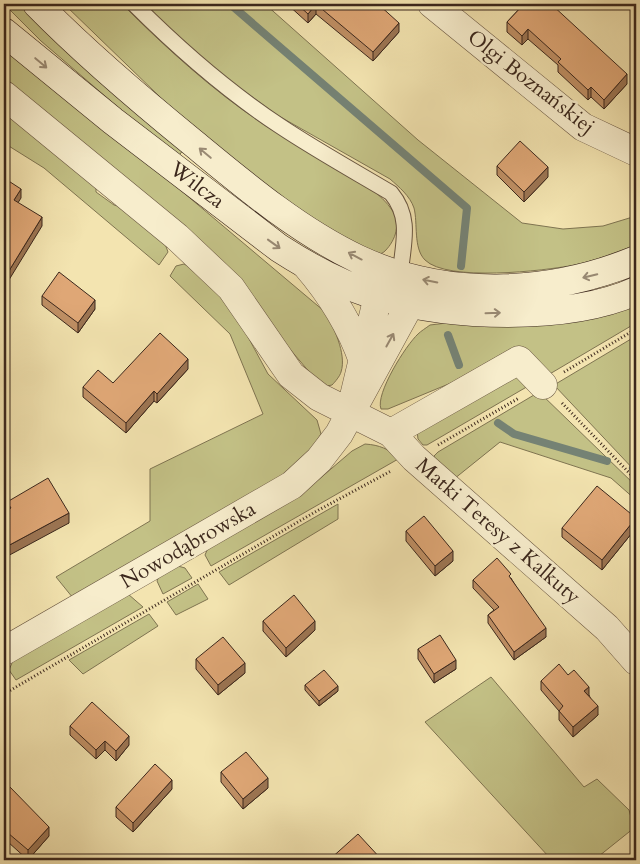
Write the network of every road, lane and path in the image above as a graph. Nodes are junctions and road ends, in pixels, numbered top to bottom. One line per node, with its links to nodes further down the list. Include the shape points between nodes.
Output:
1 (37, 4): 9 (street, Wilcza, one-way to 1, via 349,254 299,224 243,184 127,89)
2 (134, 4): 9 (lane, via 224,86 280,126 391,193 405,218)
3 (432, 4): 6 (street, Olgi Boznańskiej, via 583,127)
4 (4, 32): 8 (street, Wilcza, one-way to 8, via 113,121 279,248)
5 (4, 95): 15 (street, Matki Teresy z Kalkuty, via 177,237 231,288 291,375 320,398)
6 (636, 152)
7 (636, 260): 9 (street, one-way to 9, via 562,284 518,290 464,287)
8 (306, 265): 11 (street, Wilcza); 13 (street, via 327,290 354,335)
9 (400, 275): 11 (street); 12 (street)
10 (636, 291): 12 (street, one-way to 10, via 480,313 556,311 591,306)
11 (378, 296): 12 (street, Wilcza); 13 (street, Nowodąbrowska)
12 (410, 304): 15 (street, Nowodąbrowska, one-way to 12)
13 (363, 361): 15 (street, Nowodąbrowska)
14 (543, 385): 16 (street, via 519,360); 18 (path)
15 (350, 413): 16 (street, Matki Teresy z Kalkuty); 19 (street, Nowodąbrowska, via 319,460 292,485)
16 (391, 432): 17 (street, Matki Teresy z Kalkuty)
17 (414, 458): 20 (street, Matki Teresy z Kalkuty, via 607,628); 21 (path, via 306,517)
18 (636, 480)
19 (4, 651)
20 (636, 661)
21 (4, 694)

